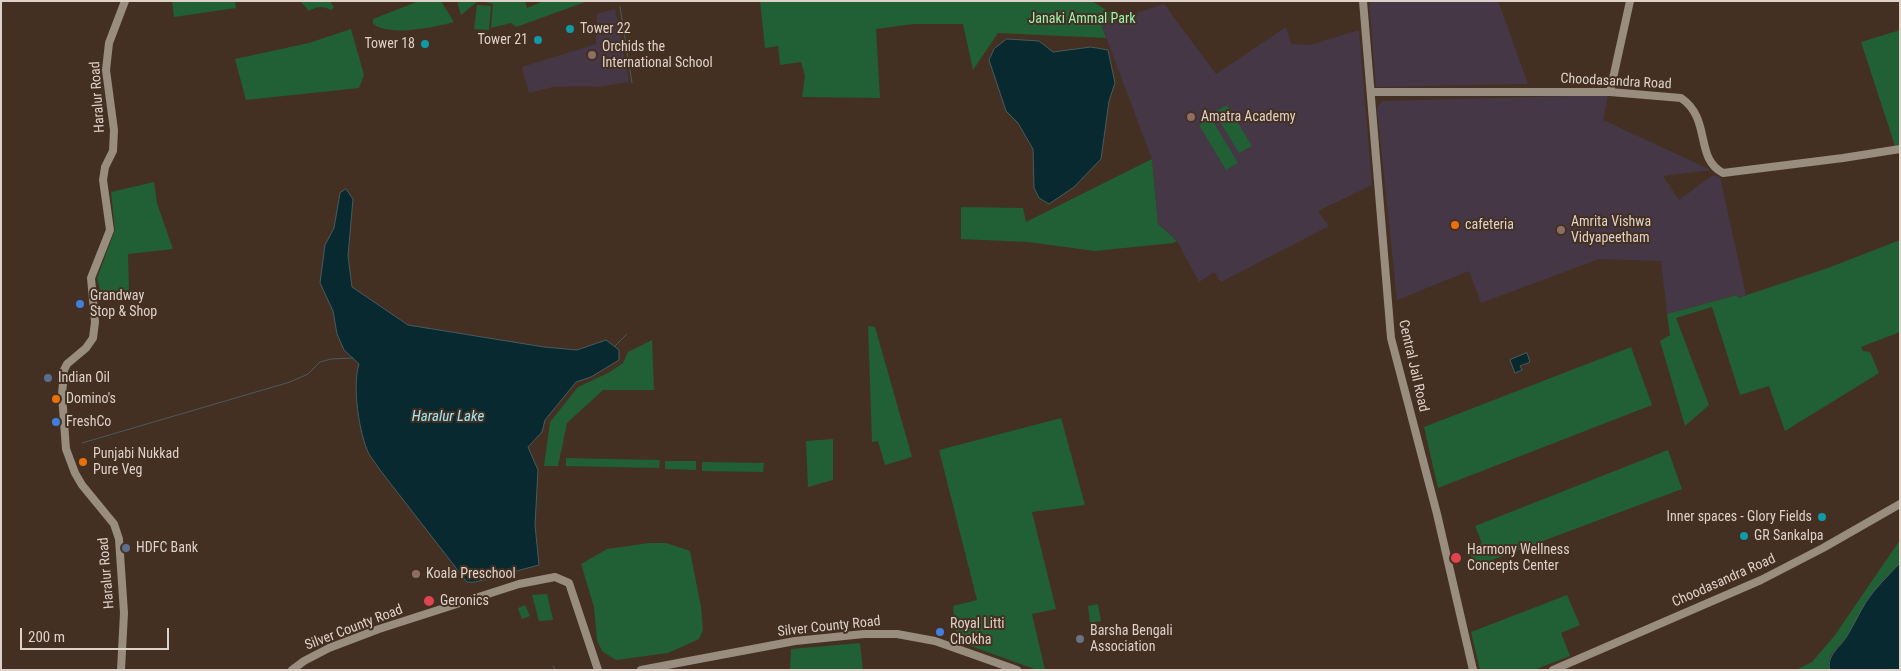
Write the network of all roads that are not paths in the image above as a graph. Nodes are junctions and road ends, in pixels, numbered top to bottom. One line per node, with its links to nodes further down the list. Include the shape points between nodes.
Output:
1 (125, 1): 8 (street, Haralur Road, via 109,42 106,70 114,130 113,152 103,180 110,230 91,278 95,322 93,338 67,364 62,395 66,449 75,474 114,524 119,539 124,613)
2 (1363, 1): 4 (street, Central Jail Road)
3 (1630, 1): 5 (street)
4 (1371, 92): 5 (street, Choodasandra Road); 13 (street, Central Jail Road, via 1391,338)
5 (1610, 92): 6 (street, Choodasandra Road, via 1681,98 1691,104 1699,118 1707,154 1714,169 1723,173)
6 (1900, 149)
7 (1900, 504): 14 (street, Choodasandra Road, via 1761,580)
8 (121, 670)
9 (292, 670): 10 (street, Silver County Road, via 329,648 379,629 519,584 555,577 569,582)
10 (598, 670)
11 (641, 670): 12 (street, Silver County Road, via 795,641 864,634 898,634 935,641)
12 (1017, 670)
13 (1473, 670)
14 (1553, 670)

